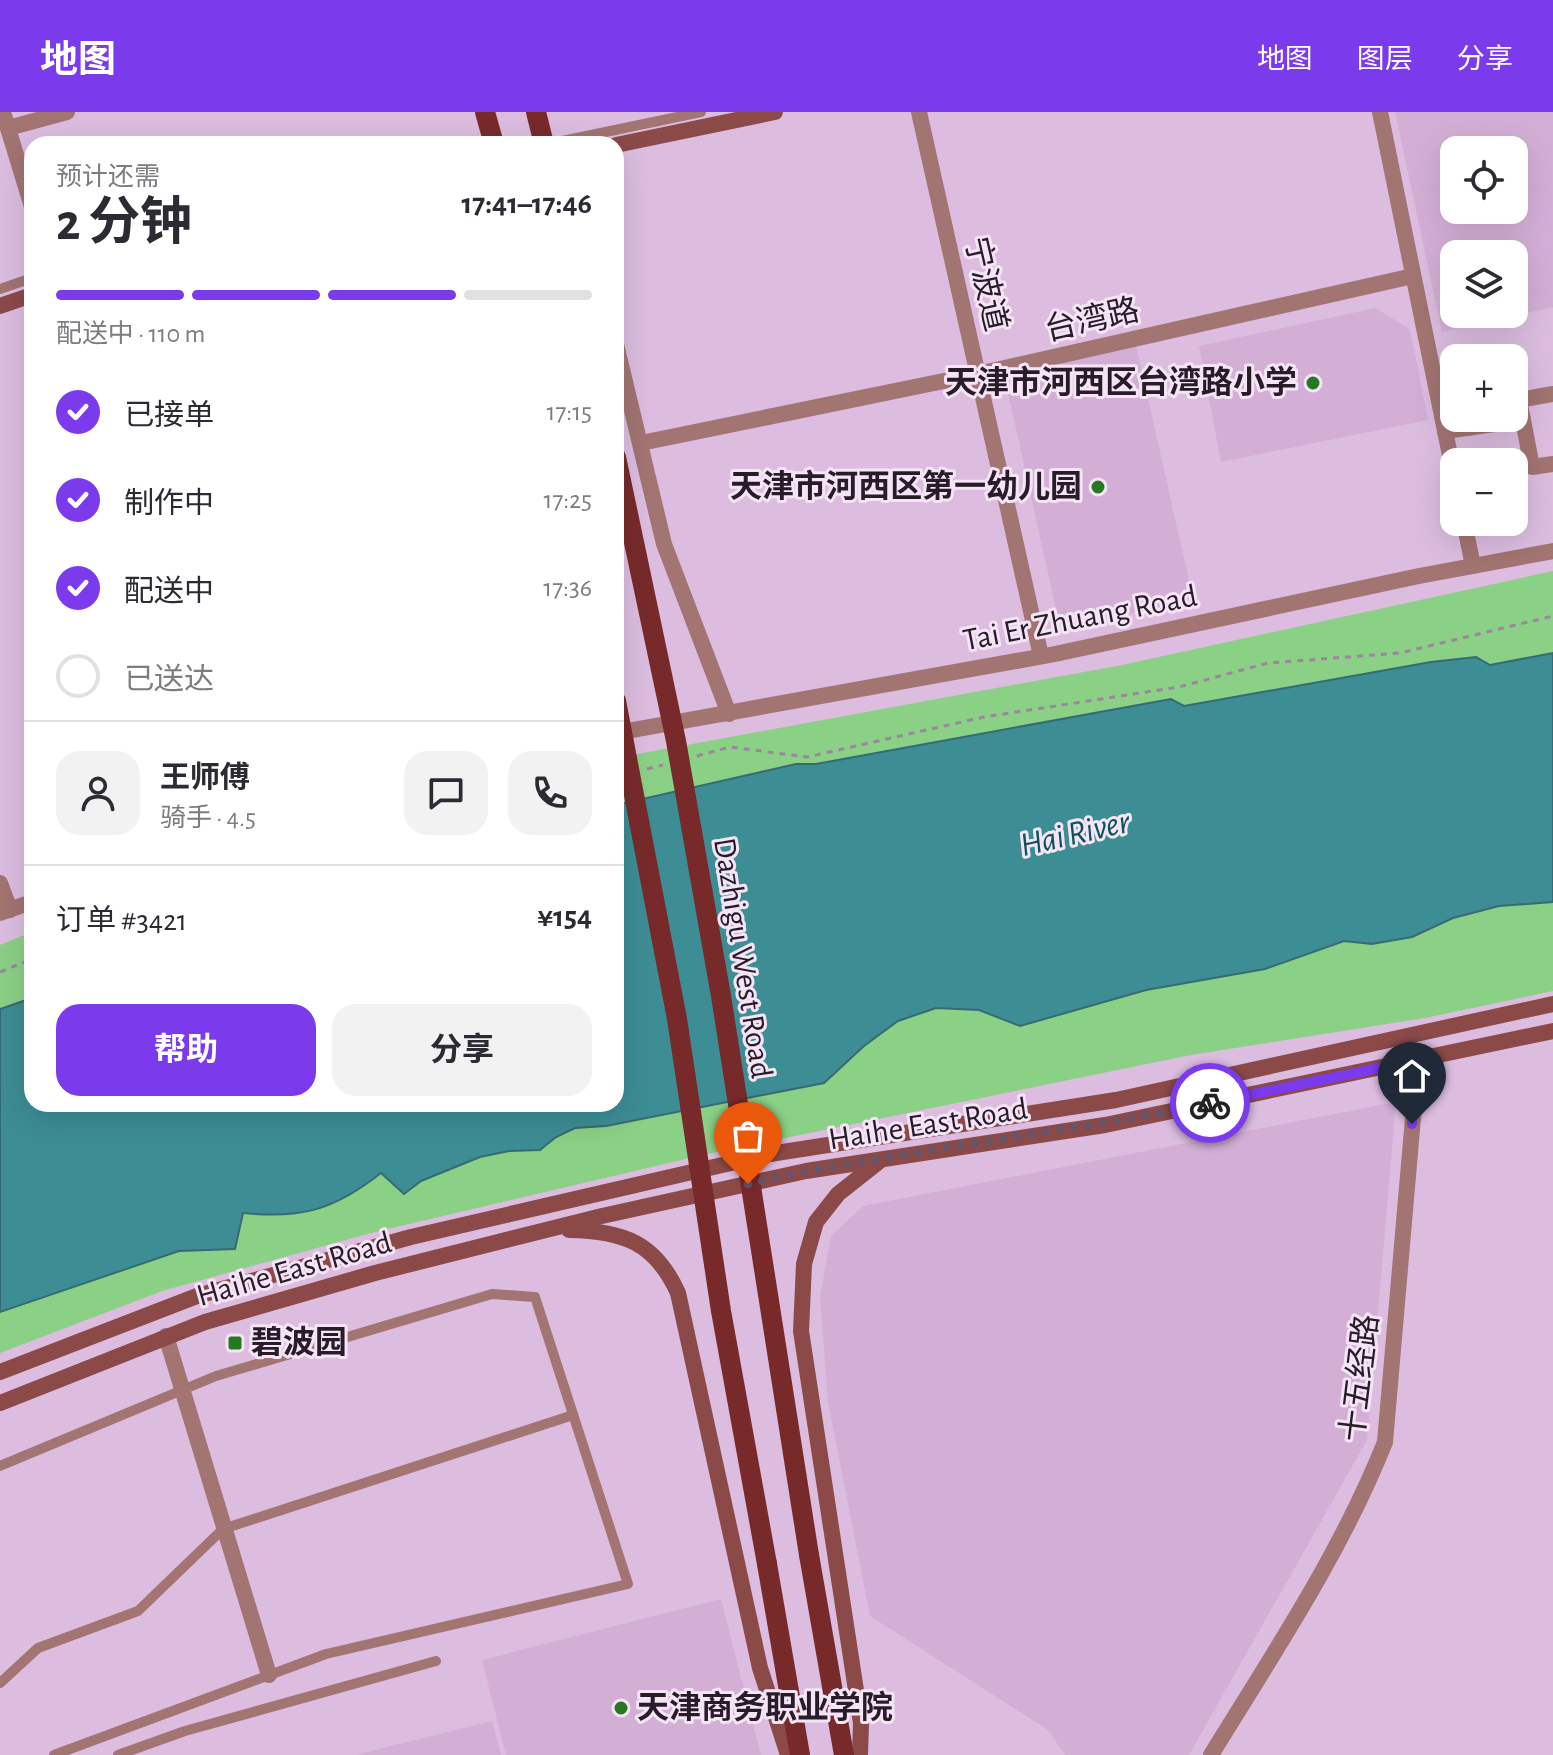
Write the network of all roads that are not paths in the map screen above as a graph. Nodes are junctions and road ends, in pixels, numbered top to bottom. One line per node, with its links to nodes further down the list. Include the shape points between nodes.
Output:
1 (67, 112): 8 (street)
2 (485, 112): 9 (main road)
3 (536, 112): 10 (main road)
4 (701, 112): 11 (lane)
5 (775, 112): 12 (main road)
6 (919, 112): 19 (street, 宁波道)
7 (1380, 112): 14 (street)
8 (3, 116): 13 (street)
9 (492, 136)
10 (544, 136)
11 (585, 136)
12 (624, 143)
13 (24, 182)
14 (1413, 276): 19 (street, 台湾路); 23 (street)
15 (24, 281): 16 (lane)
16 (0, 289)
17 (24, 298): 18 (main road)
18 (0, 306)
19 (978, 374): 25 (street, 台湾路); 31 (street, 宁波道)
20 (624, 376): 25 (street)
21 (1553, 394): 22 (street)
22 (1528, 398)
23 (1440, 407)
24 (1525, 432): 26 (street, via 1532,467)
25 (641, 443): 32 (street, via 664,544)
26 (1553, 464)
27 (624, 495): 57 (main road, Dazhigu West Road, bridge, via 676,741 721,996)
28 (1467, 536): 30 (street)
29 (1553, 551): 30 (street, Tai Er Zhuang Road)
30 (1473, 566): 31 (street, Tai Er Zhuang Road)
31 (1041, 656): 32 (street, Tai Er Zhuang Road)
32 (729, 714): 33 (street, Tai Er Zhuang Road)
33 (624, 732)
34 (624, 743): 56 (main road, bridge, via 677,1019 721,1311)
35 (0, 883): 37 (street)
36 (24, 905): 37 (street)
37 (5, 911)
38 (1553, 1004): 44 (main road, Haihe East Road, via 1116,1100 770,1154 411,1237 197,1296)
39 (1553, 1031): 40 (main road, Haihe East Road)
40 (1418, 1060): 41 (main road, Haihe East Road, via 1105,1125); 59 (street, 十五经路, via 1385,1442 1295,1618)
41 (881, 1160): 42 (main road, Haihe East Road, via 806,1171); 58 (main road, via 838,1194 816,1222 804,1264 801,1331 861,1723)
42 (547, 1230): 43 (main road, Haihe East Road, via 375,1273); 55 (main road, via 596,1230 635,1242 668,1270 686,1323 760,1668)
43 (166, 1336): 45 (street); 46 (main road, Haihe East Road)
44 (0, 1372)
45 (180, 1391): 47 (lane, via 492,1294 535,1297); 48 (lane); 49 (street)
46 (0, 1403)
47 (573, 1415): 49 (lane); 51 (lane, via 628,1584 326,1654)
48 (0, 1466)
49 (223, 1529): 51 (street); 52 (lane, via 138,1611 38,1648)
50 (436, 1661): 54 (lane, via 185,1731)
51 (269, 1675): 53 (lane)
52 (0, 1683)
53 (54, 1755)
54 (118, 1755)
55 (788, 1755)
56 (800, 1755)
57 (844, 1755)
58 (860, 1755)
59 (1211, 1755)

